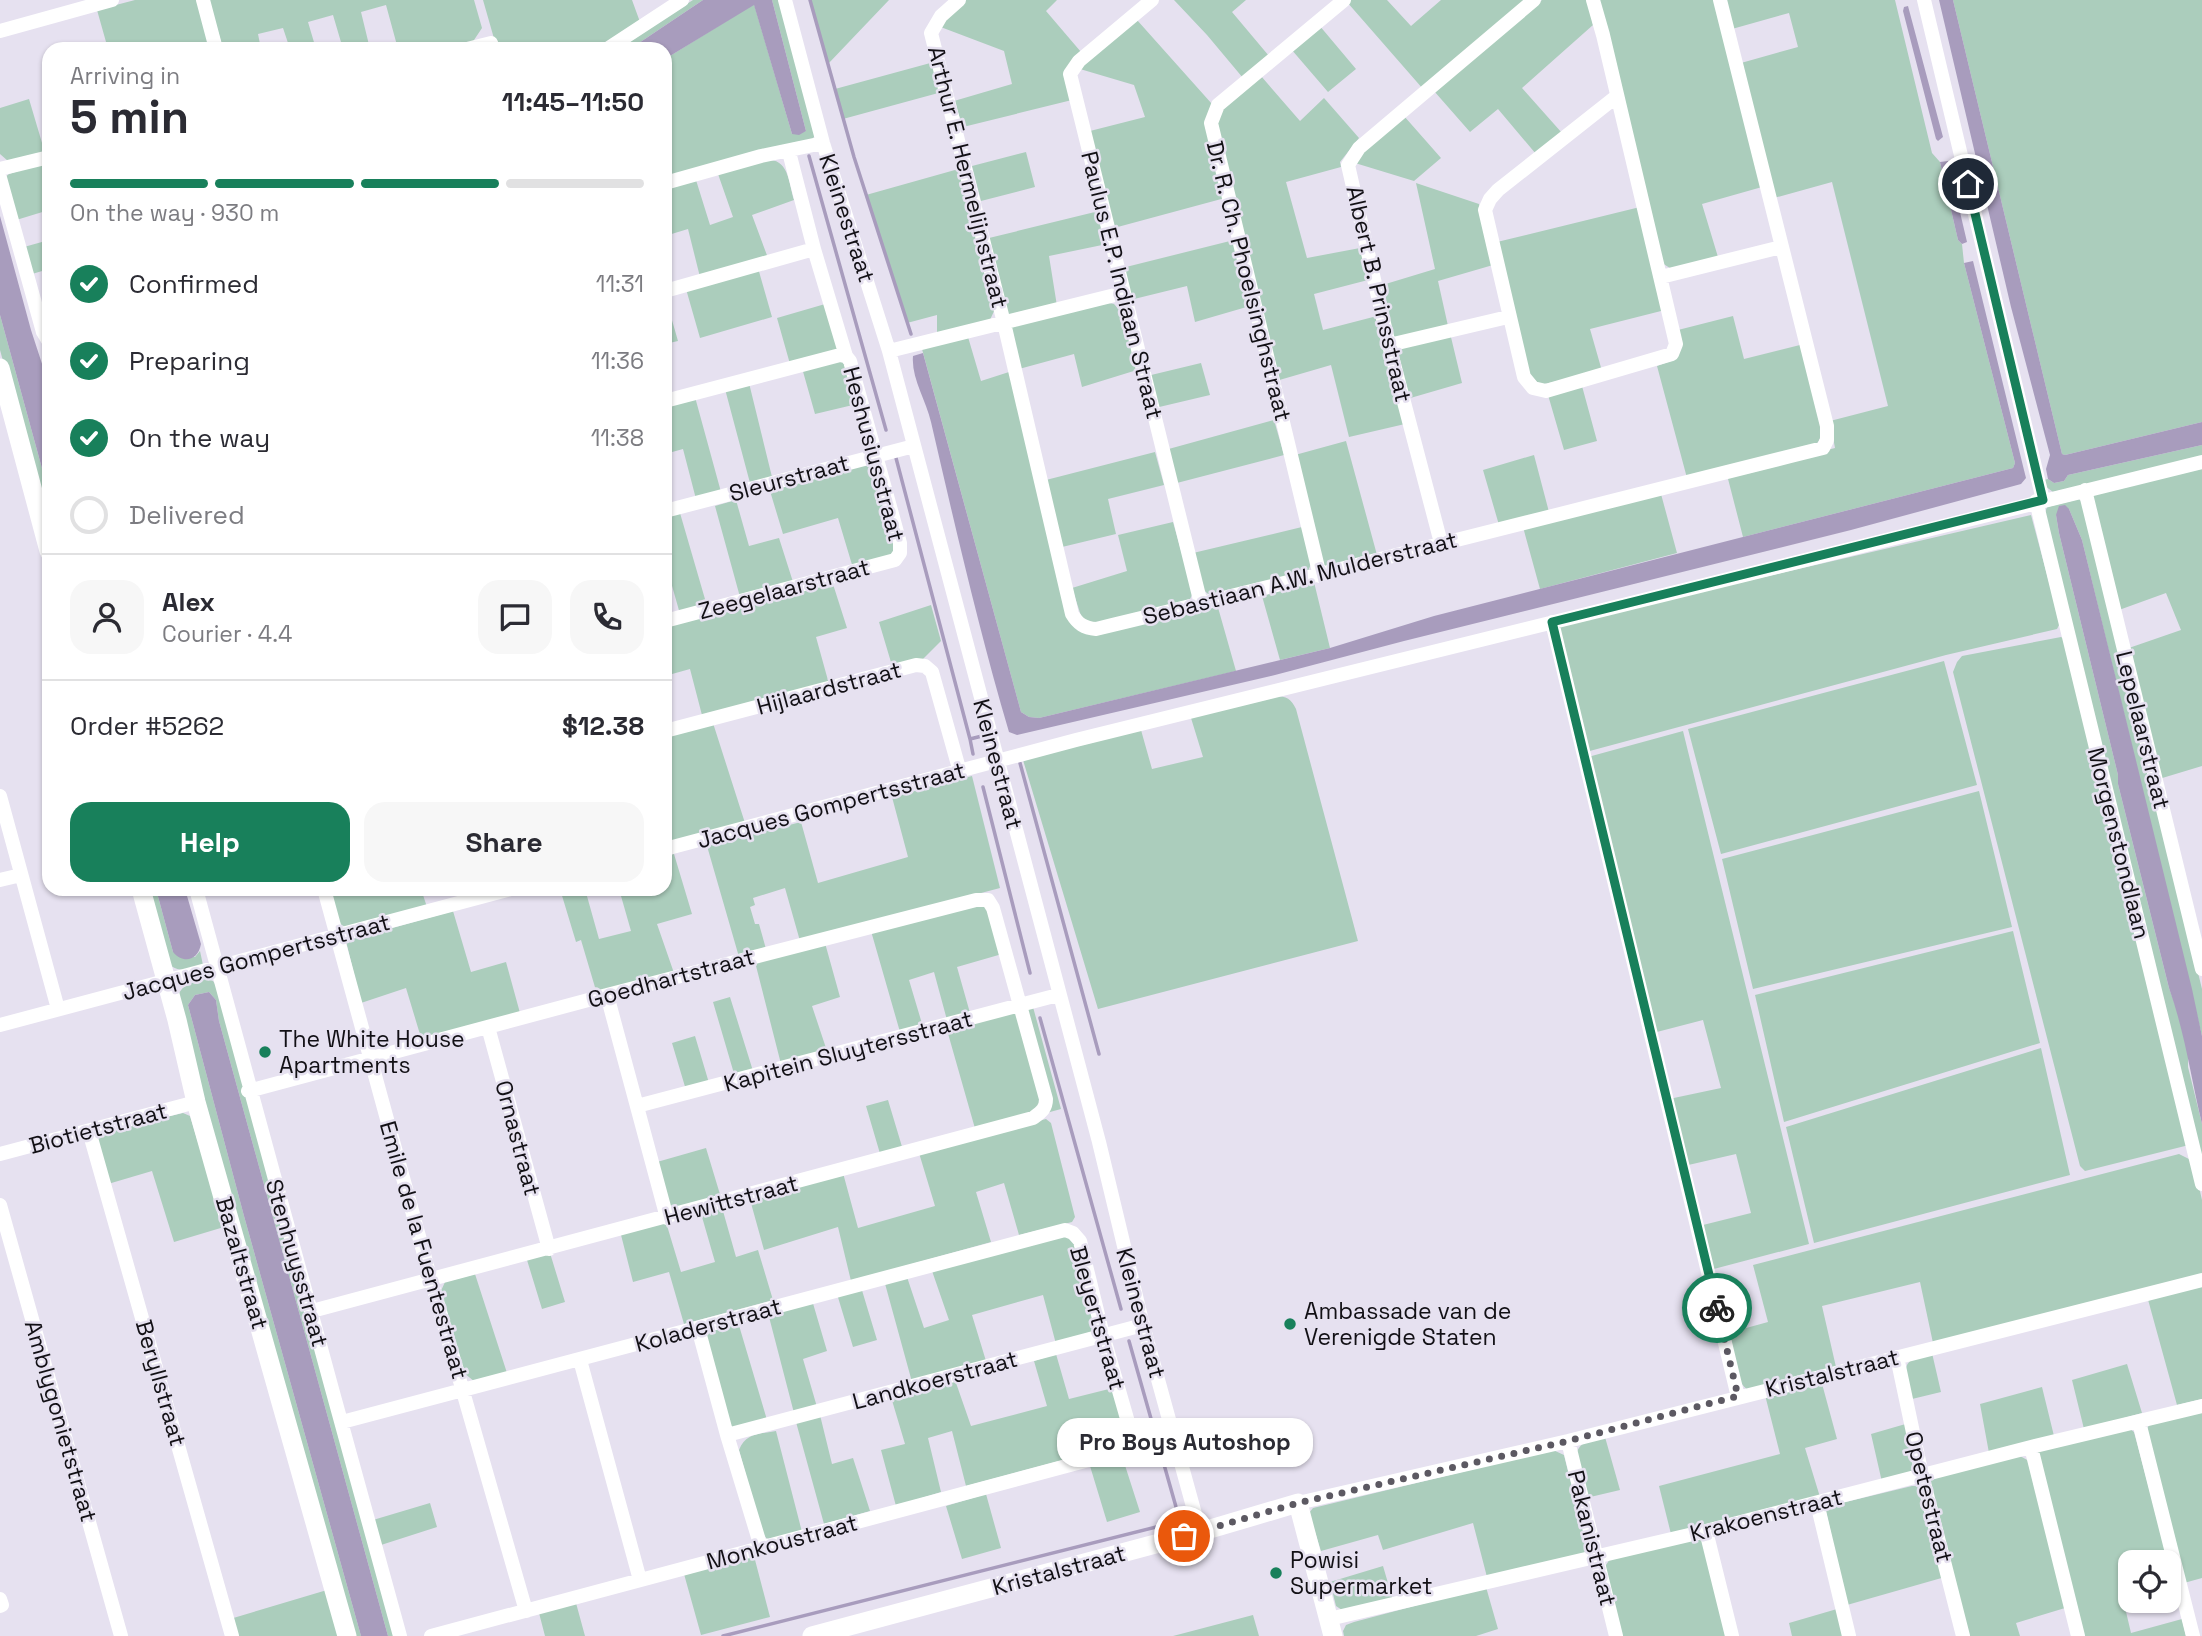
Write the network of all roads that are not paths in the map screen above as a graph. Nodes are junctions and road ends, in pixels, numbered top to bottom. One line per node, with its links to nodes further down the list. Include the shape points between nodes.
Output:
1 (112, 0): 12 (street)
2 (203, 0): 13 (street)
3 (682, 0): 14 (street)
4 (785, 0): 16 (street, Kleinestraat)
5 (959, 0): 28 (street, Arthur E. Hermelijnstraat, via 931,33)
6 (1152, 0): 26 (street, Paulus E.P. Indiaan Straat, via 1069,74)
7 (1344, 0): 45 (street, Dr. R. Ch. Phoelsinghstraat, via 1218,105 1211,123)
8 (1534, 0): 30 (street, Albert B. Prinsstraat, via 1359,148 1348,165)
9 (1593, 0): 15 (street)
10 (1720, 0): 22 (street)
11 (1924, 0): 40 (street, Morgenstondlaan)
12 (0, 31)
13 (214, 42)
14 (618, 42)
15 (1617, 96): 24 (street); 27 (street, via 1490,199 1485,210)
16 (823, 143): 17 (street); 31 (street, Kleinestraat)
17 (789, 152): 21 (street); 23 (street, Heshusiusstraat)
18 (42, 159): 19 (street)
19 (0, 169)
20 (0, 178): 29 (street)
21 (672, 181)
22 (1781, 247): 24 (street); 43 (street, Sebastiaan A.W. Mulderstraat, via 1827,425 1823,448)
23 (814, 248): 25 (street); 32 (street, Heshusiusstraat)
24 (1661, 277): 27 (street, via 1676,345 1672,354 1546,391 1533,388 1524,377)
25 (672, 289)
26 (1123, 293): 28 (street); 46 (street, Paulus E.P. Indiaan Straat)
27 (1508, 317): 30 (street)
28 (1004, 323): 31 (street); 46 (street, Sebastiaan A.W. Mulderstraat, via 1077,623 1097,629)
29 (42, 328)
30 (1389, 345): 43 (street, Albert B. Prinsstraat)
31 (889, 351): 36 (street, Kleinestraat)
32 (846, 356): 34 (street); 37 (street, Heshusiusstraat)
33 (1, 375): 35 (street)
34 (672, 399)
35 (7, 424): 42 (street)
36 (914, 446): 37 (street, Sleurstraat); 50 (street, Kleinestraat)
37 (876, 456): 41 (street, Sleurstraat); 44 (street, Heshusiusstraat)
38 (2202, 462): 39 (street, Jacques Gompertsstraat)
39 (2085, 490): 40 (street, Jacques Gompertsstraat); 62 (street, Lepelaarstraat)
40 (2040, 501): 48 (street, Jacques Gompertsstraat); 76 (street, Morgenstondlaan)
41 (672, 509)
42 (42, 530)
43 (1441, 543): 45 (street, Sebastiaan A.W. Mulderstraat)
44 (900, 553): 47 (street, Zeegelaarstraat, via 895,560)
45 (1320, 576): 46 (street, Sebastiaan A.W. Mulderstraat)
46 (1202, 604)
47 (672, 619)
48 (1552, 622): 50 (street, Jacques Gompertsstraat); 90 (street)
49 (672, 729): 51 (street, Hijlaardstraat, via 925,666 932,672)
50 (997, 761): 51 (street, Jacques Gompertsstraat); 65 (street, Kleinestraat)
51 (960, 772): 53 (street, Jacques Gompertsstraat)
52 (0, 796): 54 (street)
53 (672, 847)
54 (21, 875): 55 (street); 67 (street)
55 (0, 880)
56 (143, 896): 63 (street, Bazaltstraat)
57 (198, 896): 61 (street, Stenhuysstraat)
58 (326, 896): 60 (street, Emile de la Fuentestraat)
59 (484, 896): 60 (street, Jacques Gompertsstraat)
60 (336, 935): 61 (street, Jacques Gompertsstraat); 70 (street, Emile de la Fuentestraat)
61 (216, 967): 63 (street, Jacques Gompertsstraat); 71 (street, Stenhuysstraat)
62 (2202, 969)
63 (166, 981): 67 (street, Jacques Gompertsstraat); 72 (street, Bazaltstraat)
64 (607, 995): 66 (street, Goedhartstraat, via 988,900); 69 (street, Goedhartstraat); 73 (street)
65 (1058, 995): 66 (street, Kapitein Sluytersstraat); 84 (street, Kleinestraat)
66 (1019, 1006): 73 (street, Kapitein Sluytersstraat); 78 (street, Hewittstraat, via 1046,1099 1046,1106 1033,1118)
67 (58, 1009): 68 (street, Jacques Gompertsstraat)
68 (0, 1025)
69 (488, 1027): 70 (street, Goedhartstraat); 80 (street, Ornastraat)
70 (370, 1059): 71 (street, Goedhartstraat); 81 (street, Emile de la Fuentestraat)
71 (248, 1091): 83 (street, Stenhuysstraat)
72 (196, 1102): 74 (street, Biotietstraat); 112 (street, Bazaltstraat)
73 (637, 1106): 78 (street)
74 (89, 1130): 75 (street, Biotietstraat); 111 (street, Beryllstraat)
75 (0, 1154)
76 (2202, 1184)
77 (0, 1205): 110 (street, Amblygonietstraat)
78 (667, 1217): 80 (street, Hewittstraat)
79 (1073, 1233): 85 (street, Koladerstraat, via 1065,1230); 86 (street, Bleyertstraat, via 1080,1241)
80 (549, 1249): 81 (street, Hewittstraat)
81 (431, 1280): 83 (street, Hewittstraat); 89 (street, Emile de la Fuentestraat)
82 (2202, 1280): 87 (street, Kristalstraat)
83 (312, 1311): 92 (street, Stenhuysstraat)
84 (1143, 1325): 86 (street, Landkoerstraat); 102 (street, Kleinestraat)
85 (698, 1328): 88 (street, Koladerstraat); 94 (street)
86 (1103, 1335): 94 (street, Landkoerstraat); 96 (street, Bleyertstraat)
87 (1897, 1357): 90 (street, Kristalstraat); 98 (street, Opetestraat)
88 (580, 1360): 89 (street, Koladerstraat); 105 (street)
89 (464, 1392): 92 (street, Koladerstraat); 108 (street, Emile de la Fuentestraat)
90 (1738, 1396): 95 (street, Kristalstraat)
91 (2202, 1406): 93 (street, Krakoenstraat)
92 (342, 1422): 113 (street, Stenhuysstraat)
93 (2139, 1422): 97 (street, Krakoenstraat); 121 (street)
94 (727, 1435): 103 (street)
95 (1568, 1441): 99 (street, Kristalstraat); 104 (street, Pakanistraat)
96 (1131, 1443): 103 (street, Monkoustraat, via 1126,1450)
97 (2031, 1447): 98 (street, Krakoenstraat); 120 (street)
98 (1922, 1475): 100 (street, Krakoenstraat); 119 (street, Opetestraat)
99 (1298, 1503): 102 (street, Kristalstraat); 109 (street)
100 (1817, 1503): 101 (street, Krakoenstraat); 118 (street)
101 (1706, 1531): 104 (street, Krakoenstraat); 117 (street)
102 (1200, 1532): 115 (street, Kristalstraat)
103 (761, 1547): 105 (street, Monkoustraat)
104 (1595, 1557): 109 (street, Krakoenstraat); 116 (street, Pakanistraat)
105 (640, 1580): 108 (street, Monkoustraat)
106 (0, 1599): 107 (street)
107 (0, 1606)
108 (526, 1611): 114 (street, Monkoustraat)
109 (1331, 1627)
110 (121, 1636)
111 (232, 1636)
112 (347, 1636)
113 (400, 1636)
114 (430, 1636)
115 (812, 1636)
116 (1616, 1636)
117 (1732, 1636)
118 (1849, 1636)
119 (1964, 1636)
120 (2078, 1636)
121 (2193, 1636)

